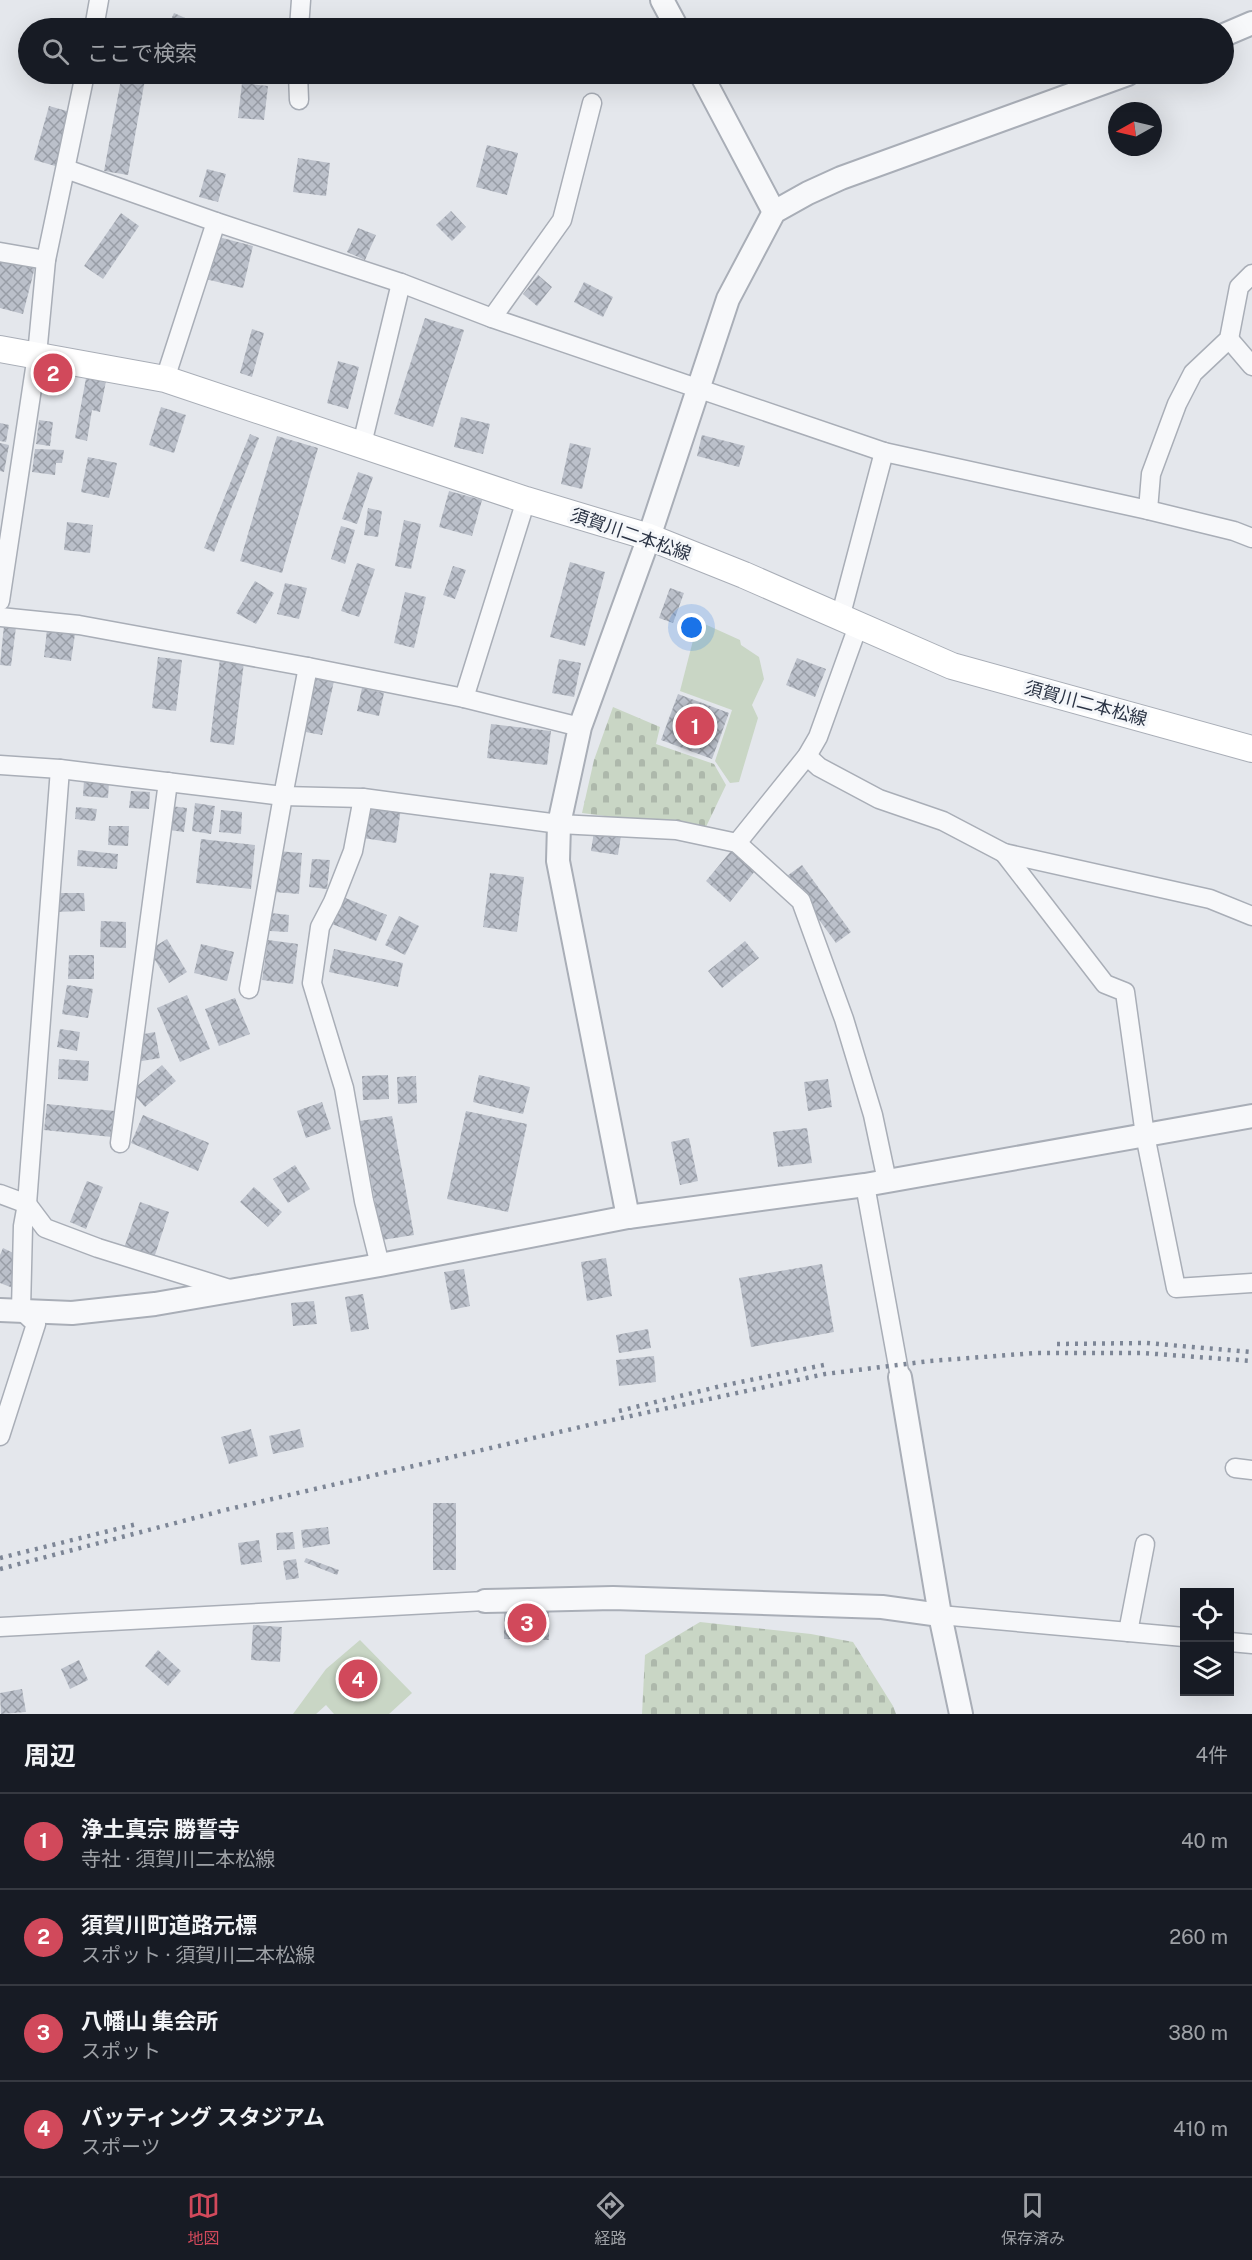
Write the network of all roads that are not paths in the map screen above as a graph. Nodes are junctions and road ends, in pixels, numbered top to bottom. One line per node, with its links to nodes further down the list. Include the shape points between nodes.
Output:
1 (99, 0): 4 (street)
2 (301, 0): 5 (street)
3 (662, 0): 6 (street)
4 (96, 18)
5 (300, 18)
6 (672, 18)
7 (1252, 23): 8 (street)
8 (1234, 31)
9 (84, 84): 15 (street)
10 (298, 84): 13 (street)
11 (706, 84): 16 (street)
12 (1100, 84): 16 (street, via 841,178)
13 (299, 100)
14 (592, 103): 22 (street, via 562,220)
15 (66, 169): 17 (street); 19 (street)
16 (774, 212): 28 (street, via 728,299)
17 (216, 222): 21 (street); 27 (street)
18 (0, 252): 19 (street)
19 (46, 260): 25 (street)
20 (1252, 274): 23 (street, via 1239,287)
21 (401, 283): 22 (street); 29 (street)
22 (492, 318): 28 (street)
23 (1229, 339): 26 (street); 32 (street, via 1193,373 1177,404 1151,474)
24 (0, 349): 25 (main road, 須賀川二本松線)
25 (38, 355): 27 (main road, 須賀川二本松線); 35 (street)
26 (1252, 366)
27 (165, 380): 29 (main road, 須賀川二本松線)
28 (700, 389): 30 (street); 33 (street)
29 (362, 444): 31 (main road, 須賀川二本松線)
30 (885, 452): 32 (street); 37 (street)
31 (526, 500): 33 (main road, 須賀川二本松線); 39 (street)
32 (1148, 510): 34 (street)
33 (649, 537): 37 (main road, 須賀川二本松線); 40 (street)
34 (1252, 538)
35 (0, 602)
36 (0, 617): 38 (street, via 79,625)
37 (849, 622): 41 (main road, 須賀川二本松線, via 952,666); 42 (street, via 818,737)
38 (308, 667): 39 (street); 46 (street)
39 (464, 698): 40 (street)
40 (580, 727): 48 (street)
41 (1252, 749)
42 (807, 756): 49 (street); 50 (street, via 819,767 879,799 943,821)
43 (0, 765): 44 (street)
44 (60, 769): 45 (street); 58 (street)
45 (168, 782): 46 (street); 55 (street)
46 (283, 796): 47 (street); 52 (street)
47 (363, 798): 48 (street); 60 (street, via 353,850 320,927 312,983 344,1088)
48 (559, 824): 49 (street, via 676,830); 59 (street, via 558,861)
49 (737, 843): 56 (street, via 801,901 844,1019 873,1115)
50 (1004, 853): 51 (street, via 1210,900); 54 (street, via 1105,984 1125,992)
51 (1252, 916)
52 (249, 989)
53 (1252, 1116): 54 (street)
54 (1145, 1135): 56 (street); 61 (street, via 1176,1288)
55 (120, 1143)
56 (876, 1183): 59 (street); 64 (street)
57 (0, 1194): 58 (street)
58 (27, 1204): 62 (street, via 45,1228); 63 (street)
59 (628, 1217): 60 (street)
60 (380, 1265): 62 (street)
61 (1252, 1283)
62 (236, 1291): 63 (street, via 72,1313)
63 (10, 1310): 65 (street, via 36,1324)
64 (900, 1377): 68 (street)
65 (0, 1436)
66 (1145, 1544): 70 (street)
67 (485, 1601): 68 (street, via 613,1598 882,1607); 69 (street)
68 (940, 1615): 70 (street); 74 (street)
69 (0, 1627)
70 (1128, 1632): 71 (street)
71 (1180, 1637)
72 (1234, 1642): 73 (street)
73 (1252, 1644)
74 (961, 1714)

